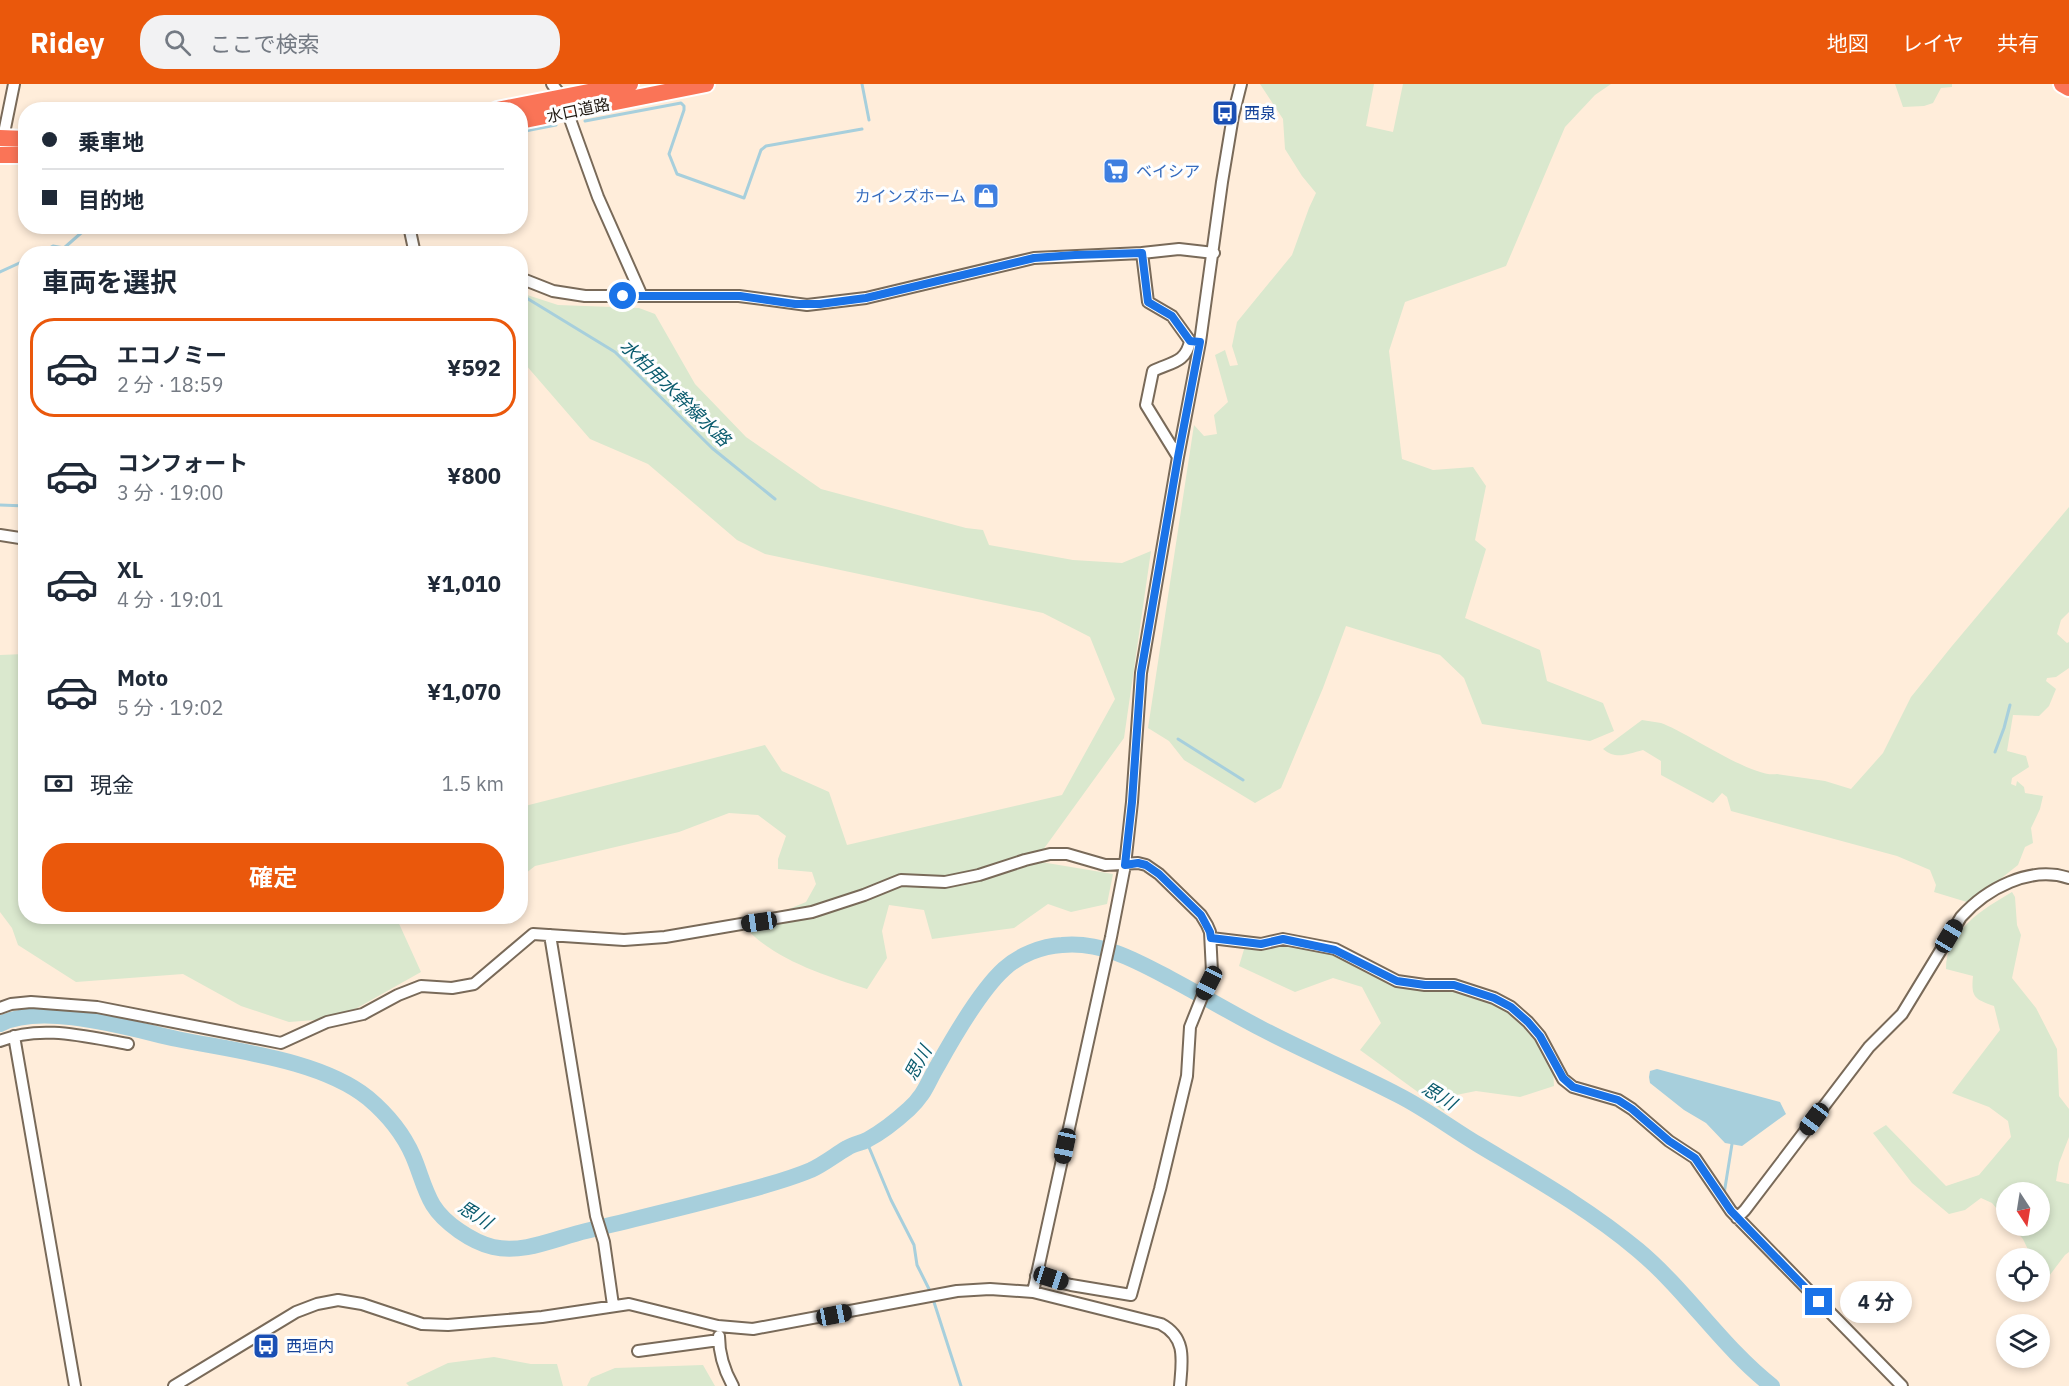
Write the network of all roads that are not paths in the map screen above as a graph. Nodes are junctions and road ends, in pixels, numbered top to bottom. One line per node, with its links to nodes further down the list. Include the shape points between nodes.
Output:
1 (14, 84): 11 (street)
2 (630, 84): 7 (highway, 水口道路)
3 (706, 84): 7 (highway, 水口道路)
4 (1241, 84): 14 (street, via 1222,182)
5 (2062, 84): 6 (highway)
6 (2069, 88)
7 (561, 97): 8 (highway, 水口道路); 9 (highway, 水口道路); 16 (street, via 598,197)
8 (528, 104)
9 (528, 117)
10 (18, 140): 11 (highway)
11 (1, 144): 12 (highway)
12 (18, 151)
13 (1142, 253): 14 (street, via 1179,249); 16 (street, via 1034,258 877,295 820,304 740,296); 17 (street, via 1148,302 1172,316)
14 (1214, 253): 17 (street)
15 (528, 281): 16 (street, via 553,291 585,296)
16 (642, 296)
17 (1195, 342): 18 (street); 18 (street, via 1182,359 1153,371 1146,405)
18 (1178, 457): 21 (street, via 1141,673)
19 (0, 535): 20 (street)
20 (18, 538)
21 (1125, 865): 23 (street, via 1050,854 945,882 901,880 838,904 780,919 624,940); 24 (street, via 1146,865 1159,874 1201,915); 32 (street)
22 (2069, 878): 31 (street, via 2025,876 1973,903 1960,917 1902,1014 1869,1047)
23 (550, 934): 26 (street, via 533,934 474,984 452,988 421,986 363,1014 327,1022 281,1043 97,1007); 34 (street)
24 (1211, 938): 31 (street, via 1261,944 1283,939 1335,950 1397,981 1454,985 1511,1007 1540,1036 1563,1078 1573,1087 1618,1100 1695,1158); 32 (street, via 1212,972 1190,1027 1187,1076 1131,1295)
25 (0, 998): 26 (street)
26 (11, 1004): 27 (street)
27 (0, 1008)
28 (14, 1036): 29 (street); 30 (street, via 35,1032); 38 (street)
29 (0, 1041)
30 (128, 1044)
31 (1737, 1218): 42 (street)
32 (1036, 1276): 33 (street)
33 (1033, 1292): 35 (street, via 957,1291 763,1328); 41 (street, via 1173,1330 1180,1342)
34 (613, 1305): 35 (street, via 646,1307); 39 (street, via 542,1317 448,1325 422,1324 338,1300 296,1312)
35 (718, 1326): 36 (street)
36 (719, 1340): 37 (street); 40 (street, via 724,1371)
37 (638, 1351)
38 (75, 1386)
39 (174, 1386)
40 (732, 1386)
41 (1180, 1386)
42 (1902, 1386)

